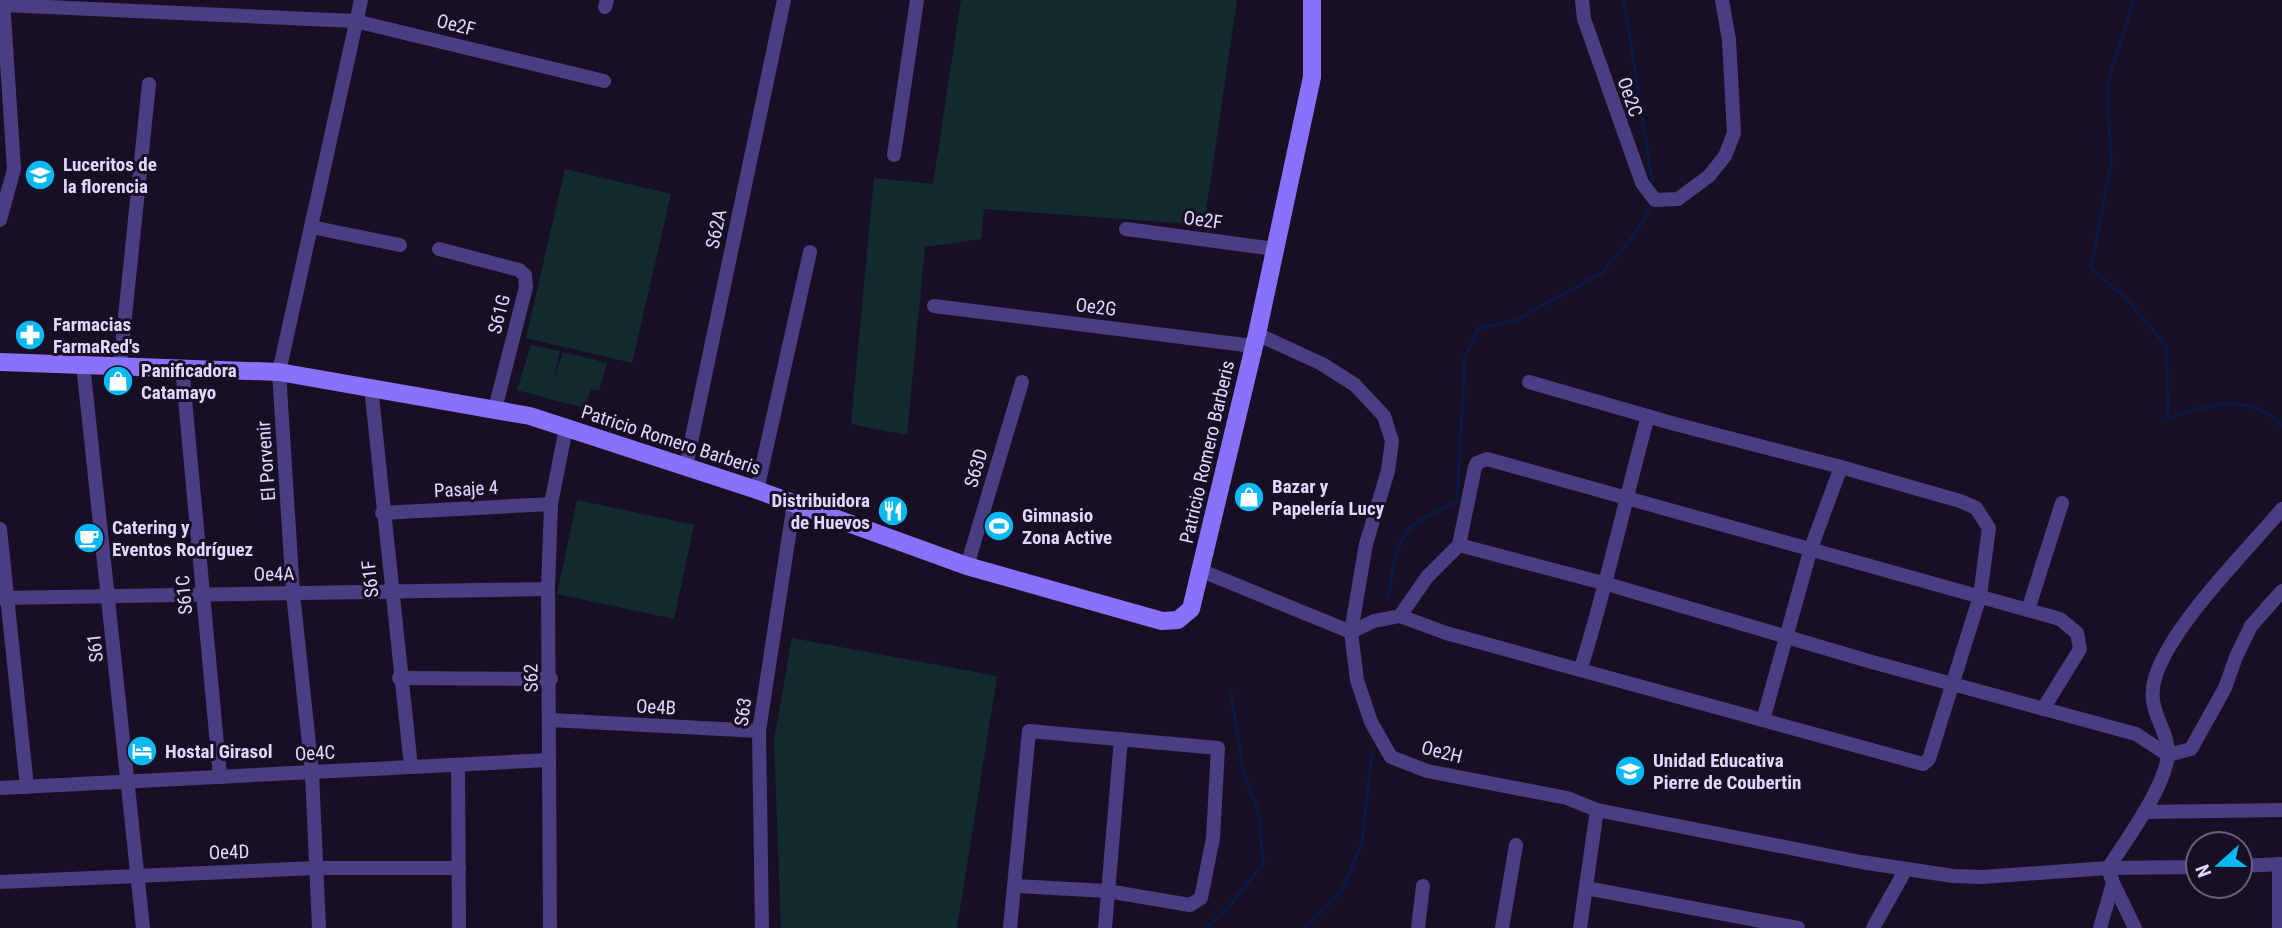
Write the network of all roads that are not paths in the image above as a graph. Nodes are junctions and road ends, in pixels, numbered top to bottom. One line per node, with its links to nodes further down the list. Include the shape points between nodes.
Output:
1 (361, 0): 8 (street, El Porvenir)
2 (784, 0): 32 (street, S62A)
3 (917, 0): 11 (street)
4 (1312, 0): 17 (street, Patricio Romero Barberis, via 1312,76)
5 (1582, 0): 6 (street, Oe2C, via 1584,19 1630,155 1642,183 1656,200 1678,199 1709,176 1734,133)
6 (1722, 0)
7 (3, 3): 8 (street, Oe2F); 12 (street, via 15,169)
8 (355, 21): 9 (street, Oe2F); 13 (street, El Porvenir)
9 (604, 81)
10 (149, 84): 23 (street)
11 (894, 155)
12 (0, 220)
13 (311, 227): 15 (street); 25 (street, El Porvenir)
14 (1126, 229): 17 (street, Oe2F)
15 (400, 245)
16 (439, 249): 29 (street, S61G, via 525,275 526,287)
17 (1275, 249): 20 (street, Patricio Romero Barberis)
18 (810, 253): 34 (street)
19 (934, 306): 20 (street, Oe2G)
20 (1255, 340): 45 (street, Patricio Romero Barberis); 57 (street, Oe2H, via 1322,364 1355,385 1384,416 1392,441 1388,471 1366,544)
21 (0, 362): 22 (street, Patricio Romero Barberis)
22 (83, 364): 23 (street, Patricio Romero Barberis); 52 (street, S61)
23 (120, 365): 24 (street, Patricio Romero Barberis)
24 (183, 367): 25 (street, Patricio Romero Barberis); 51 (street, S61C)
25 (279, 372): 28 (street, Patricio Romero Barberis); 50 (street, El Porvenir)
26 (1022, 382): 44 (street, S63D)
27 (1529, 382): 30 (street)
28 (371, 387): 29 (street, Patricio Romero Barberis); 40 (street, S61F)
29 (495, 409): 31 (street, Patricio Romero Barberis)
30 (1648, 416): 33 (street); 35 (street)
31 (566, 428): 32 (street, Patricio Romero Barberis); 38 (street, S62)
32 (686, 466): 34 (street, Patricio Romero Barberis)
33 (1841, 467): 43 (street); 53 (street, via 1976,508 1989,528)
34 (757, 490): 36 (street, Patricio Romero Barberis)
35 (1626, 497): 42 (street, via 1482,460 1475,467); 43 (street); 46 (street)
36 (794, 503): 44 (street, Patricio Romero Barberis); 66 (street, S63)
37 (2062, 503): 55 (street)
38 (551, 504): 40 (street, Pasaje 4); 47 (street, S62)
39 (2282, 509): 68 (street, via 2163,656 2151,695)
40 (383, 513): 49 (street, S61F)
41 (0, 529): 54 (street)
42 (1459, 545): 46 (street); 56 (street, via 1427,577)
43 (1811, 548): 53 (street); 58 (street)
44 (967, 566): 45 (street, Patricio Romero Barberis, via 1169,621 1191,608)
45 (1202, 571): 57 (street)
46 (1607, 584): 58 (street); 59 (street)
47 (548, 589): 49 (street, Oe4A); 61 (street, S62)
48 (2282, 591): 68 (street, via 2252,626 2219,702 2191,749)
49 (390, 592): 50 (street, Oe4A); 60 (street, S61F)
50 (293, 593): 51 (street, Oe4A); 72 (street, El Porvenir)
51 (203, 594): 52 (street, Oe4A); 73 (street, S61C)
52 (109, 596): 54 (street, Oe4A); 74 (street, S61)
53 (1980, 596): 55 (street); 62 (street)
54 (3, 598): 75 (street)
55 (2028, 610): 63 (street, via 2060,619 2077,633 2080,649)
56 (1400, 616): 57 (street); 59 (street, via 1446,633)
57 (1351, 632): 77 (street, Oe2H, via 1357,680 1371,722 1391,757 1427,771 1567,798)
58 (1787, 637): 62 (street); 65 (street)
59 (1581, 668): 65 (street)
60 (399, 678): 61 (street); 71 (street, S61F)
61 (551, 679): 64 (street, S62)
62 (1952, 684): 63 (street); 65 (street, via 1929,759 1923,764)
63 (2043, 709): 68 (street, via 2136,734)
64 (550, 720): 66 (street, Oe4B); 69 (street, S62)
65 (1763, 720)
66 (759, 732): 99 (street, S63)
67 (1121, 739): 91 (street, via 1029,731); 94 (street); 94 (street, via 1218,748 1213,838 1201,898 1190,905)
68 (2168, 755): 79 (street)
69 (548, 760): 70 (street, Oe4C); 98 (street, S62)
70 (458, 766): 71 (street, Oe4C); 85 (street)
71 (411, 767): 72 (street, Oe4C)
72 (312, 772): 73 (street, Oe4C); 84 (street, El Porvenir)
73 (220, 777): 74 (street, Oe4C)
74 (129, 782): 75 (street, Oe4C); 88 (street, S61)
75 (27, 787): 76 (street, Oe4C)
76 (0, 788)
77 (1597, 810): 87 (street, Oe2H); 93 (street)
78 (2282, 810): 79 (street)
79 (2144, 812): 86 (street)
80 (1516, 845): 103 (street)
81 (2280, 864): 82 (street); 109 (street)
82 (2254, 865)
83 (2184, 867): 86 (street, Oe2H)
84 (317, 868): 85 (street, Oe4D); 88 (street, Oe4D); 96 (street, El Porvenir)
85 (459, 868): 97 (street)
86 (2108, 868): 87 (street, Oe2H, via 1982,877); 90 (street)
87 (1906, 869): 106 (street)
88 (138, 874): 89 (street, Oe4D); 95 (street, S61)
89 (0, 881)
90 (2113, 883): 107 (street); 108 (street)
91 (1014, 886): 94 (street); 100 (street)
92 (1423, 886): 102 (street)
93 (1586, 888): 104 (street); 105 (street)
94 (1107, 891): 101 (street)
95 (144, 928)
96 (319, 928)
97 (459, 928)
98 (550, 928)
99 (762, 928)
100 (1010, 928)
101 (1105, 928)
102 (1418, 928)
103 (1502, 928)
104 (1580, 928)
105 (1798, 928)
106 (1873, 928)
107 (2100, 928)
108 (2135, 928)
109 (2279, 928)

